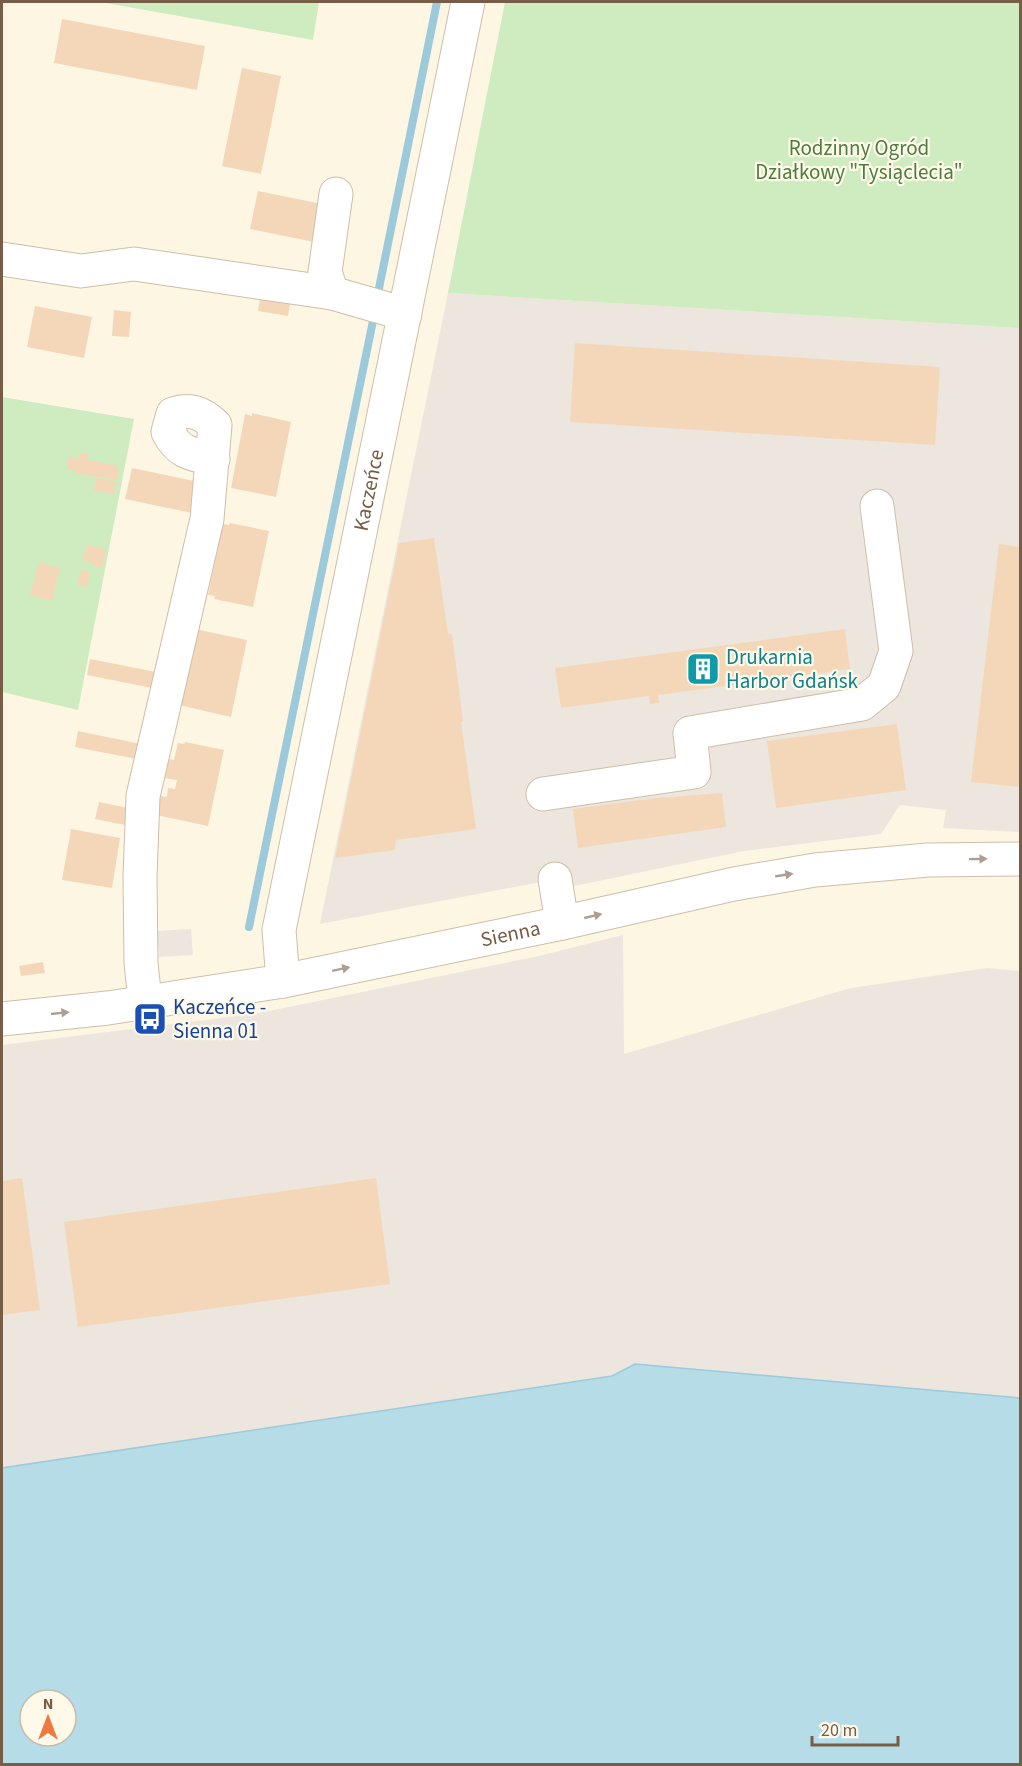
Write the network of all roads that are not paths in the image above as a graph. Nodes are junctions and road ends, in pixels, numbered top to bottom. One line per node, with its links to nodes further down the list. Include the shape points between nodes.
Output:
1 (468, 2): 5 (street, Kaczeńce)
2 (336, 194): 4 (street, via 325,272)
3 (2, 259): 4 (street, via 81,271 134,264)
4 (344, 297): 5 (street)
5 (397, 312): 12 (street, Kaczeńce, via 279,930)
6 (213, 459): 13 (street, via 207,519 143,796 140,953)
7 (877, 506): 8 (street, via 896,651 884,686 862,704 690,733 694,772)
8 (543, 794)
9 (1020, 859): 11 (street, Sienna, one-way to 9, via 815,870 928,860)
10 (555, 879): 11 (street)
11 (562, 923): 12 (street, Sienna, one-way to 11)
12 (283, 981): 13 (street, Sienna)
13 (145, 1001): 14 (street, Sienna, one-way to 13)
14 (2, 1019)

